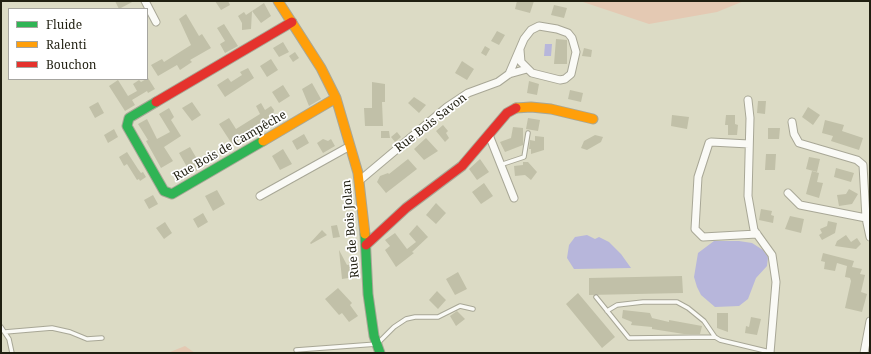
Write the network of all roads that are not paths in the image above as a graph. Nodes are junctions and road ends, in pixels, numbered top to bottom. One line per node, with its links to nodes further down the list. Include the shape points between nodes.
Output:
1 (145, 1): 3 (street)
2 (278, 1): 4 (street, Rue de Bois Jolan)
3 (156, 22)
4 (292, 22): 8 (street, Rue de Bois Jolan, via 321,68); 8 (street, Rue Bois de Campêche, via 129,118 127,126 164,191 172,194)
5 (520, 50): 6 (street, via 520,62); 6 (street, via 531,30 539,26 568,33 575,44 576,61 572,74 565,79 560,80); 7 (street)
6 (527, 70): 7 (street, Rue Bois Savon)
7 (509, 74): 17 (street, Rue Bois Savon, via 447,107)
8 (336, 98): 15 (street, Rue de Bois Jolan)
9 (748, 100): 14 (street)
10 (593, 119): 13 (street, via 551,109 516,108 507,113)
11 (792, 122): 21 (street, via 799,143 857,160 863,165)
12 (528, 133): 16 (lane, via 524,157)
13 (488, 135): 16 (street); 24 (street, via 462,166 406,208)
14 (749, 144): 22 (street, via 748,196); 22 (street, via 709,143 698,177 695,229 703,237)
15 (350, 146): 17 (street, Rue de Bois Jolan); 19 (street)
16 (500, 165): 20 (street)
17 (359, 181): 24 (street, Rue de Bois Jolan)
18 (788, 193): 21 (street, via 800,205)
19 (260, 196)
20 (514, 198)
21 (866, 218): 23 (street)
22 (756, 234): 35 (street, via 772,255 776,282)
23 (870, 237)
24 (366, 245): 33 (street, Rue de Bois Jolan, via 368,294 374,336)
25 (596, 297): 27 (lane)
26 (473, 309): 33 (lane, via 460,306 438,317 415,316 406,319 394,327)
27 (607, 311): 31 (lane, via 629,338); 31 (lane, via 617,305 677,302 704,321)
28 (870, 321): 37 (street)
29 (1, 327): 30 (lane)
30 (5, 332): 32 (lane, via 52,328 88,339); 36 (lane)
31 (715, 337): 35 (lane)
32 (102, 338)
33 (379, 349): 34 (lane)
34 (296, 350)
35 (770, 352)
36 (12, 353)
37 (864, 353)

